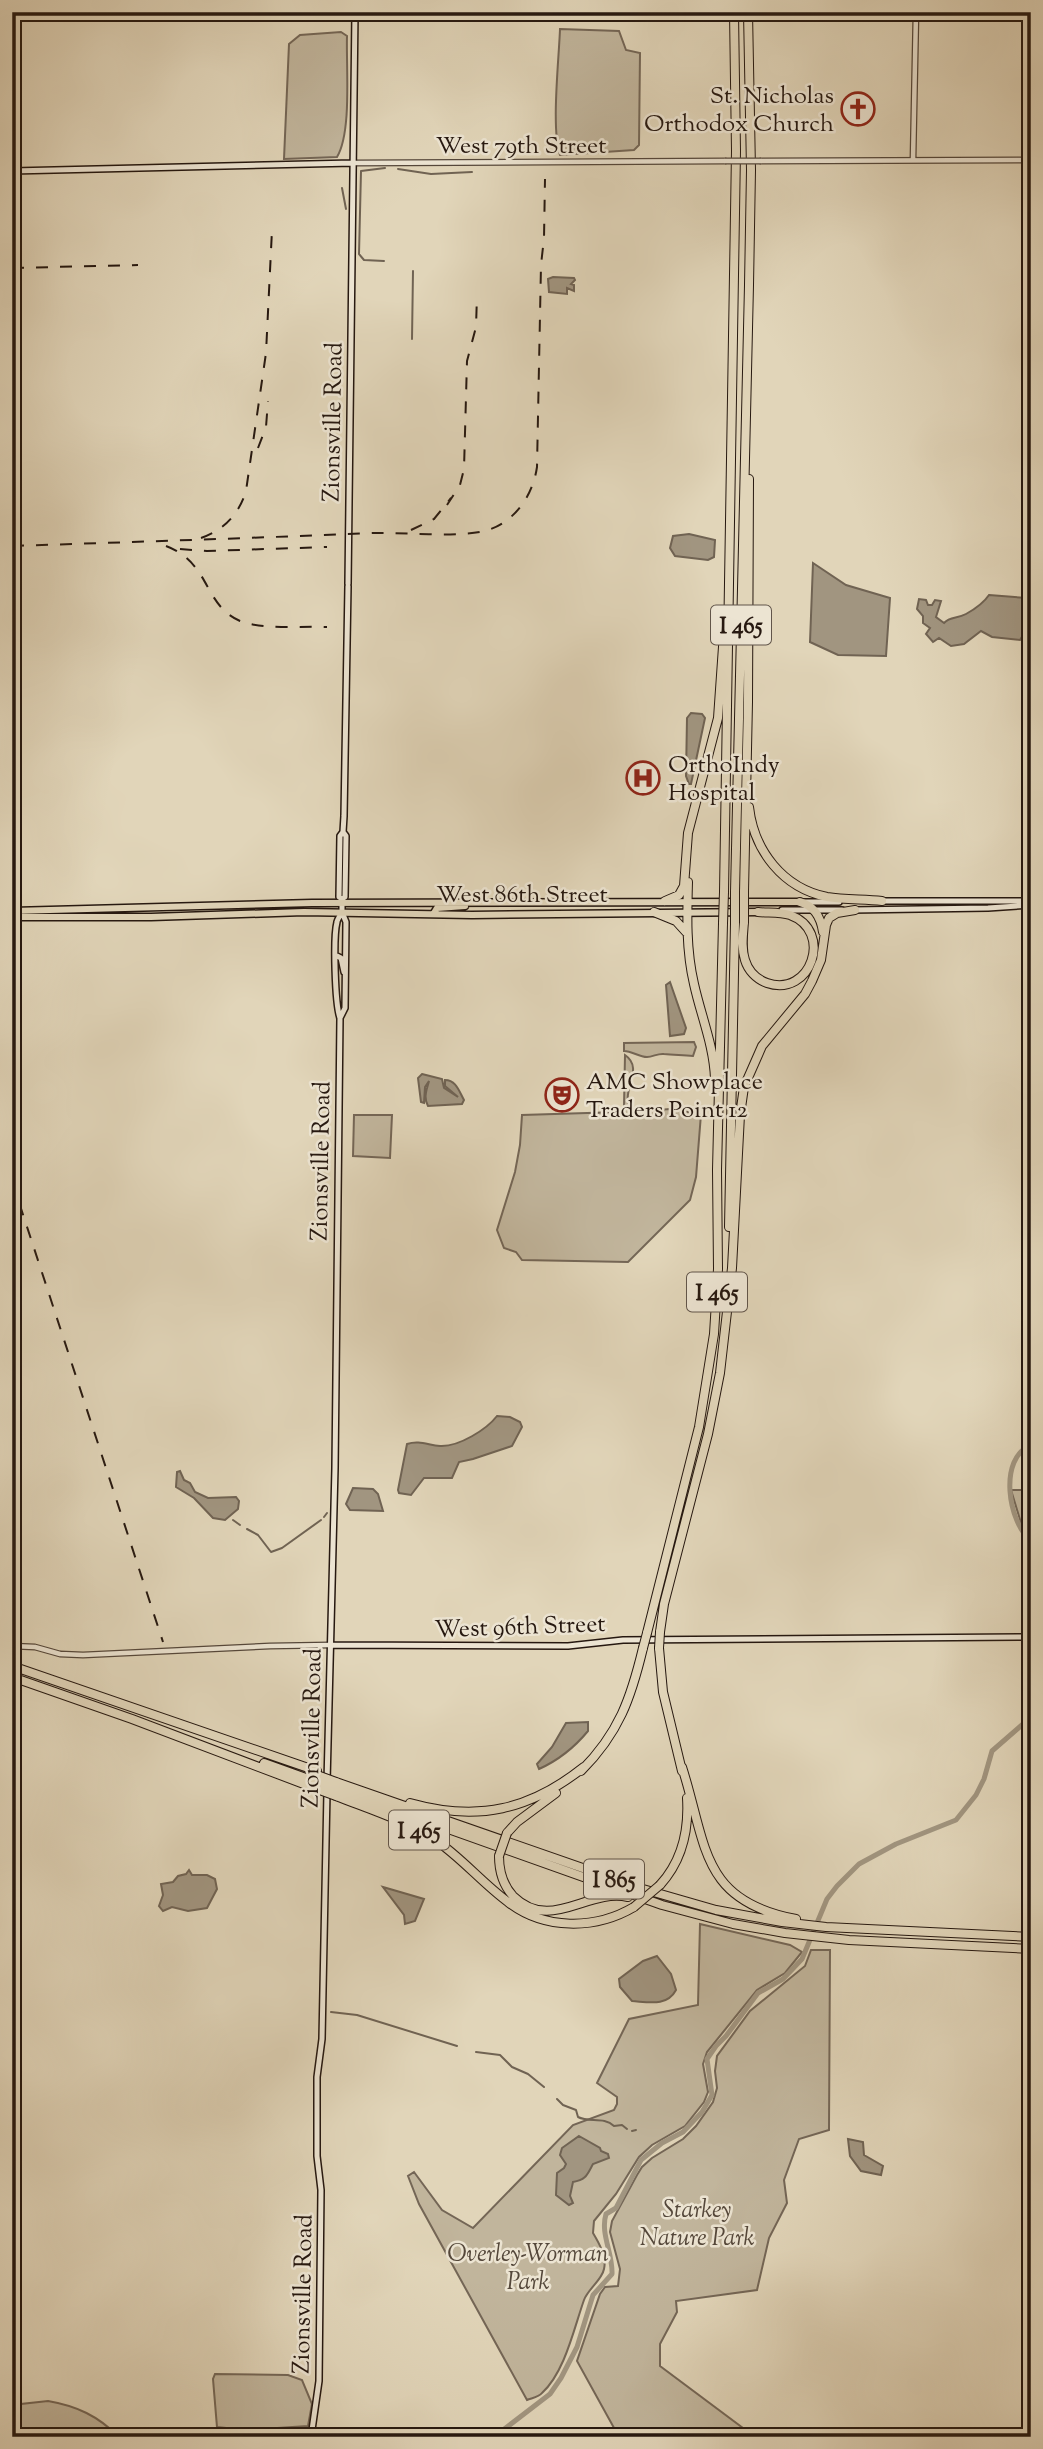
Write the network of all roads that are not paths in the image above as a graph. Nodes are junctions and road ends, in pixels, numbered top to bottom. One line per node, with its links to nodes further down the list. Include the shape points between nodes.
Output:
1 (355, 12): 7 (main road, Zionsville Road)
2 (734, 12): 10 (highway, I 465)
3 (748, 12): 9 (highway, I 465)
4 (916, 12): 5 (street)
5 (914, 160): 6 (street, West 79th Street); 7 (street, West 79th Street, bridge)
6 (1031, 160)
7 (353, 163): 8 (main road, West 79th Street); 14 (main road, Zionsville Road, via 343,832 346,887)
8 (12, 171)
9 (747, 390): 11 (highway); 13 (highway, I 465)
10 (729, 578): 12 (highway, via 718,718); 36 (highway, I 465, bridge)
11 (747, 759): 13 (highway); 17 (highway, via 752,825 774,867 793,883 820,895)
12 (686, 858): 15 (highway, via 683,889); 16 (highway)
13 (740, 892): 30 (highway, I 465, bridge)
14 (342, 901): 19 (main road, West 86th Street); 23 (main road, West 86th Street); 24 (main road, Zionsville Road)
15 (665, 901): 16 (main road, West 86th Street); 19 (main road, West 86th Street)
16 (687, 901): 18 (main road, West 86th Street); 27 (highway)
17 (882, 901): 18 (main road, West 86th Street); 20 (main road, West 86th Street)
18 (800, 902): 21 (highway)
19 (477, 903): 28 (main road, via 438,908)
20 (1031, 903): 22 (main road, West 86th Street)
21 (813, 910): 22 (main road, West 86th Street); 26 (main road, West 86th Street); 32 (highway, via 822,926)
22 (855, 910): 32 (highway, via 829,918)
23 (12, 911)
24 (342, 912): 28 (main road, West 86th Street); 29 (main road, West 86th Street); 33 (main road, Zionsville Road, via 337,921); 34 (main road, Zionsville Road, via 346,922)
25 (654, 912): 27 (main road, West 86th Street); 28 (main road, West 86th Street); 31 (highway, via 680,923)
26 (758, 912): 27 (main road, West 86th Street); 30 (highway, via 788,915 807,927 814,952 811,966 801,977 776,985 754,975 744,959)
27 (686, 913): 31 (highway)
28 (434, 914)
29 (12, 917)
30 (739, 923): 37 (highway, I 465)
31 (687, 937): 36 (highway, via 714,1065)
32 (824, 945): 37 (highway, via 810,985 762,1046 744,1087)
33 (337, 956): 34 (main road); 35 (main road, Zionsville Road)
34 (345, 975): 35 (main road, Zionsville Road, via 345,1008)
35 (340, 1018): 39 (main road, Zionsville Road)
36 (717, 1170): 44 (highway, I 465, bridge, via 718,1276 708,1380 697,1434 629,1699 606,1744)
37 (727, 1311): 43 (highway, I 465, bridge, via 714,1406 660,1633 663,1692)
38 (1031, 1637): 39 (main road, West 96th Street, via 623,1640 568,1646)
39 (330, 1645): 40 (street, West 96th Street, via 83,1655); 51 (main road, Zionsville Road, via 322,2039 317,2077 320,2359)
40 (12, 1646)
41 (12, 1666): 45 (highway, via 204,1733)
42 (12, 1677): 45 (highway, I 865)
43 (682, 1767): 46 (highway, I 465, bridge, via 686,1832 673,1867 634,1907 588,1923 532,1916 506,1901 430,1836); 48 (highway, via 706,1855 719,1879 754,1907)
44 (584, 1768): 46 (highway, I 465, via 531,1800 475,1812 430,1808); 47 (highway, bridge, via 507,1833 499,1856 506,1887 521,1903 535,1909 559,1911 614,1895)
45 (317, 1779): 46 (highway, I 865, bridge)
46 (336, 1786): 47 (highway, I 865); 48 (highway, I 865, via 675,1899 731,1913)
47 (662, 1905): 50 (highway, I 865, via 733,1924 835,1939)
48 (800, 1922): 49 (highway)
49 (1031, 1937)
50 (1031, 1949)
51 (311, 2437)

